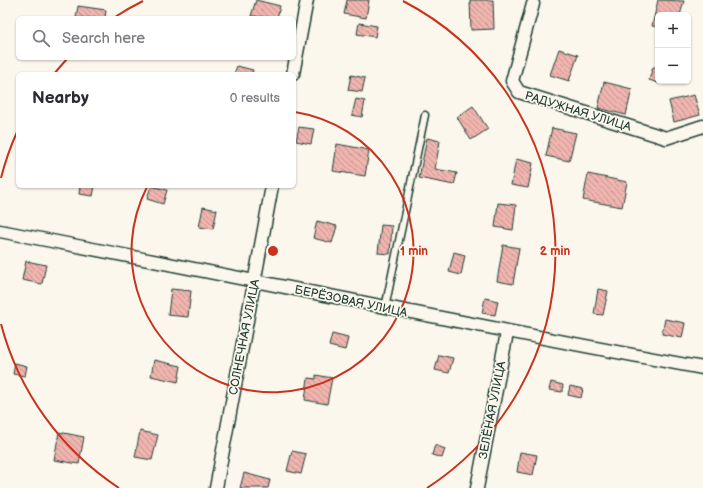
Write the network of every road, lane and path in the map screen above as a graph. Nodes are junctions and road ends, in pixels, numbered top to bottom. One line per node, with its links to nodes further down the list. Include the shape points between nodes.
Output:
1 (308, 0): 3 (street)
2 (533, 4): 5 (street, РАДУЖНАЯ УЛИЦА, via 512,81 519,92 666,138)
3 (294, 72)
4 (425, 115): 9 (lane)
5 (703, 126)
6 (272, 188): 8 (street, СОЛНЕЧНАЯ УЛИЦА)
7 (0, 231): 8 (street, БЕРЁЗОВАЯ УЛИЦА)
8 (254, 280): 9 (street, БЕРЁЗОВАЯ УЛИЦА); 12 (street, СОЛНЕЧНАЯ УЛИЦА)
9 (385, 308): 10 (street, БЕРЁЗОВАЯ УЛИЦА)
10 (508, 333): 11 (street, БЕРЁЗОВАЯ УЛИЦА); 13 (street, ЗЕЛЁНАЯ УЛИЦА)
11 (703, 368)
12 (216, 488)
13 (477, 488)

